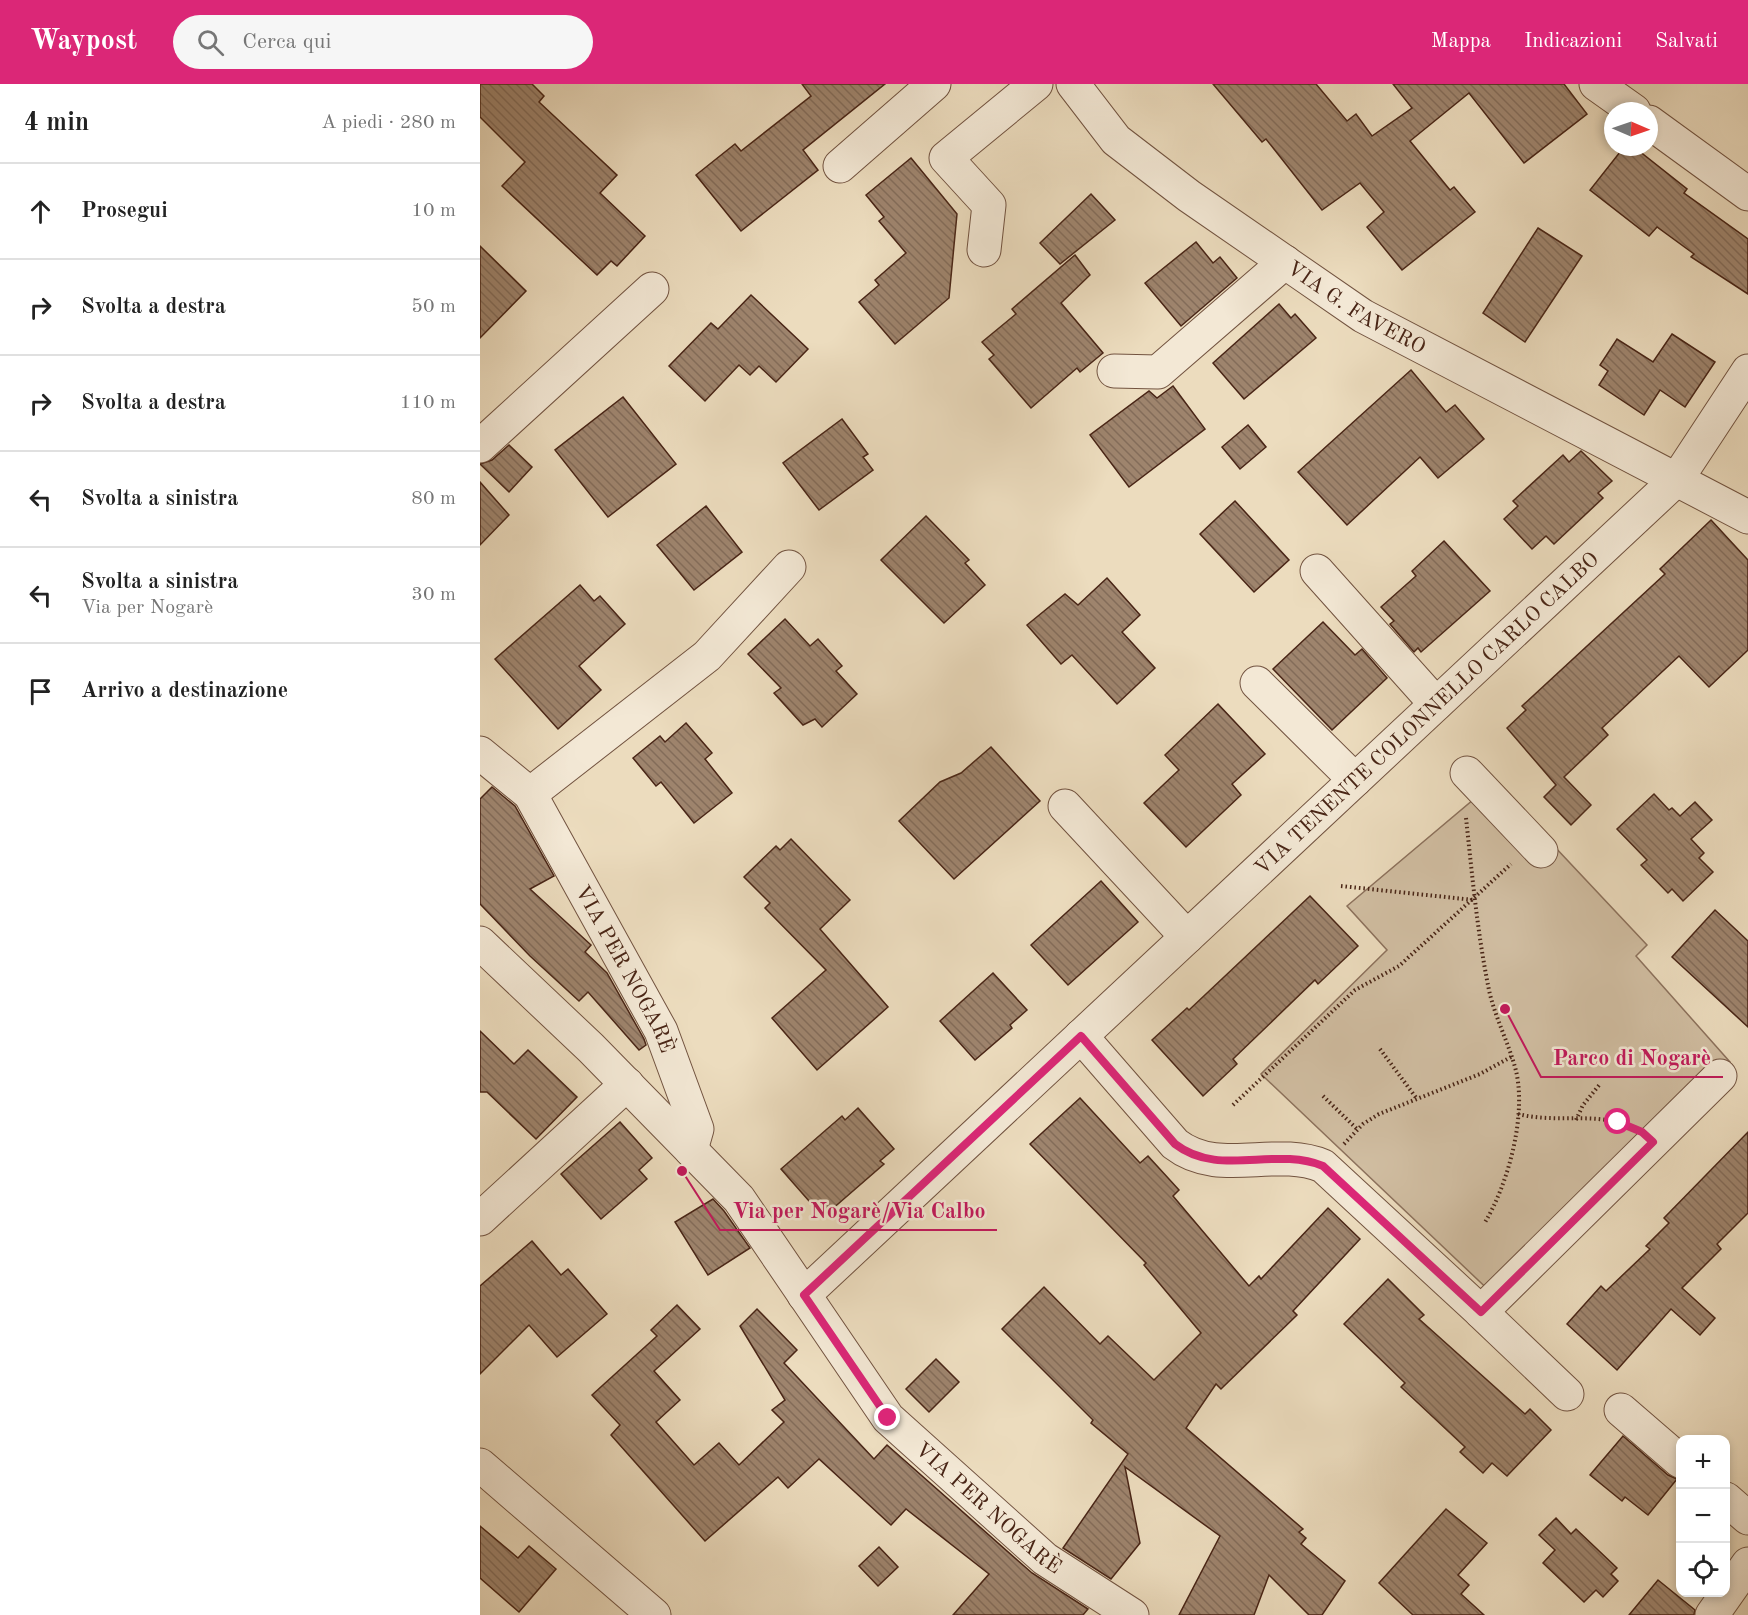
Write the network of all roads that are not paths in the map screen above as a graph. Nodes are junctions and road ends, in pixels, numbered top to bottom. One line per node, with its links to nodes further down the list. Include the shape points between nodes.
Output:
1 (934, 84): 7 (street)
2 (1036, 84): 9 (street, via 946,158 989,205)
3 (1073, 84): 10 (street, VIA G. FAVERO, via 1116,140)
4 (1596, 84): 5 (street)
5 (1621, 102)
6 (1658, 129): 8 (street)
7 (840, 166)
8 (1748, 194)
9 (984, 250)
10 (1284, 262): 12 (street, via 1158,372); 15 (street, VIA G. FAVERO, via 1363,316)
11 (652, 289): 14 (street)
12 (1114, 371)
13 (1748, 371): 15 (street, VIA TENENTE COLONNELLO CARLO CALBO)
14 (480, 446)
15 (1677, 479): 16 (street, VIA G. FAVERO); 20 (street, VIA TENENTE COLONNELLO CARLO CALBO)
16 (1748, 517)
17 (789, 567): 24 (street, via 706,656)
18 (1317, 571): 20 (street)
19 (1257, 682): 23 (street)
20 (1436, 704): 23 (street, VIA TENENTE COLONNELLO CARLO CALBO)
21 (480, 753): 24 (street, VIA PER NOGARÈ)
22 (1467, 773): 26 (street)
23 (1355, 780): 27 (street, VIA TENENTE COLONNELLO CARLO CALBO)
24 (530, 794): 32 (street, VIA PER NOGARÈ, via 661,1031 697,1129)
25 (1065, 806): 27 (street)
26 (1537, 847)
27 (1187, 937): 29 (street, VIA TENENTE COLONNELLO CARLO CALBO)
28 (480, 943): 31 (street, VIA PER NOGARÈ)
29 (1081, 1036): 34 (street, VIA TENENTE COLONNELLO CARLO CALBO); 35 (street, via 1188,1155 1217,1161 1299,1159 1323,1166)
30 (1720, 1076): 35 (street)
31 (627, 1084): 32 (street, VIA PER NOGARÈ); 33 (street)
32 (691, 1150): 34 (street, VIA PER NOGARÈ, via 738,1199)
33 (480, 1219)
34 (804, 1295): 44 (street, VIA PER NOGARÈ, via 888,1418 1045,1560)
35 (1481, 1312): 36 (street)
36 (1568, 1394)
37 (1622, 1410): 38 (street)
38 (1676, 1457)
39 (480, 1466): 43 (street)
40 (1730, 1503): 41 (street)
41 (1748, 1518)
42 (1748, 1564): 45 (street)
43 (654, 1615)
44 (1132, 1615)
45 (1712, 1615)

